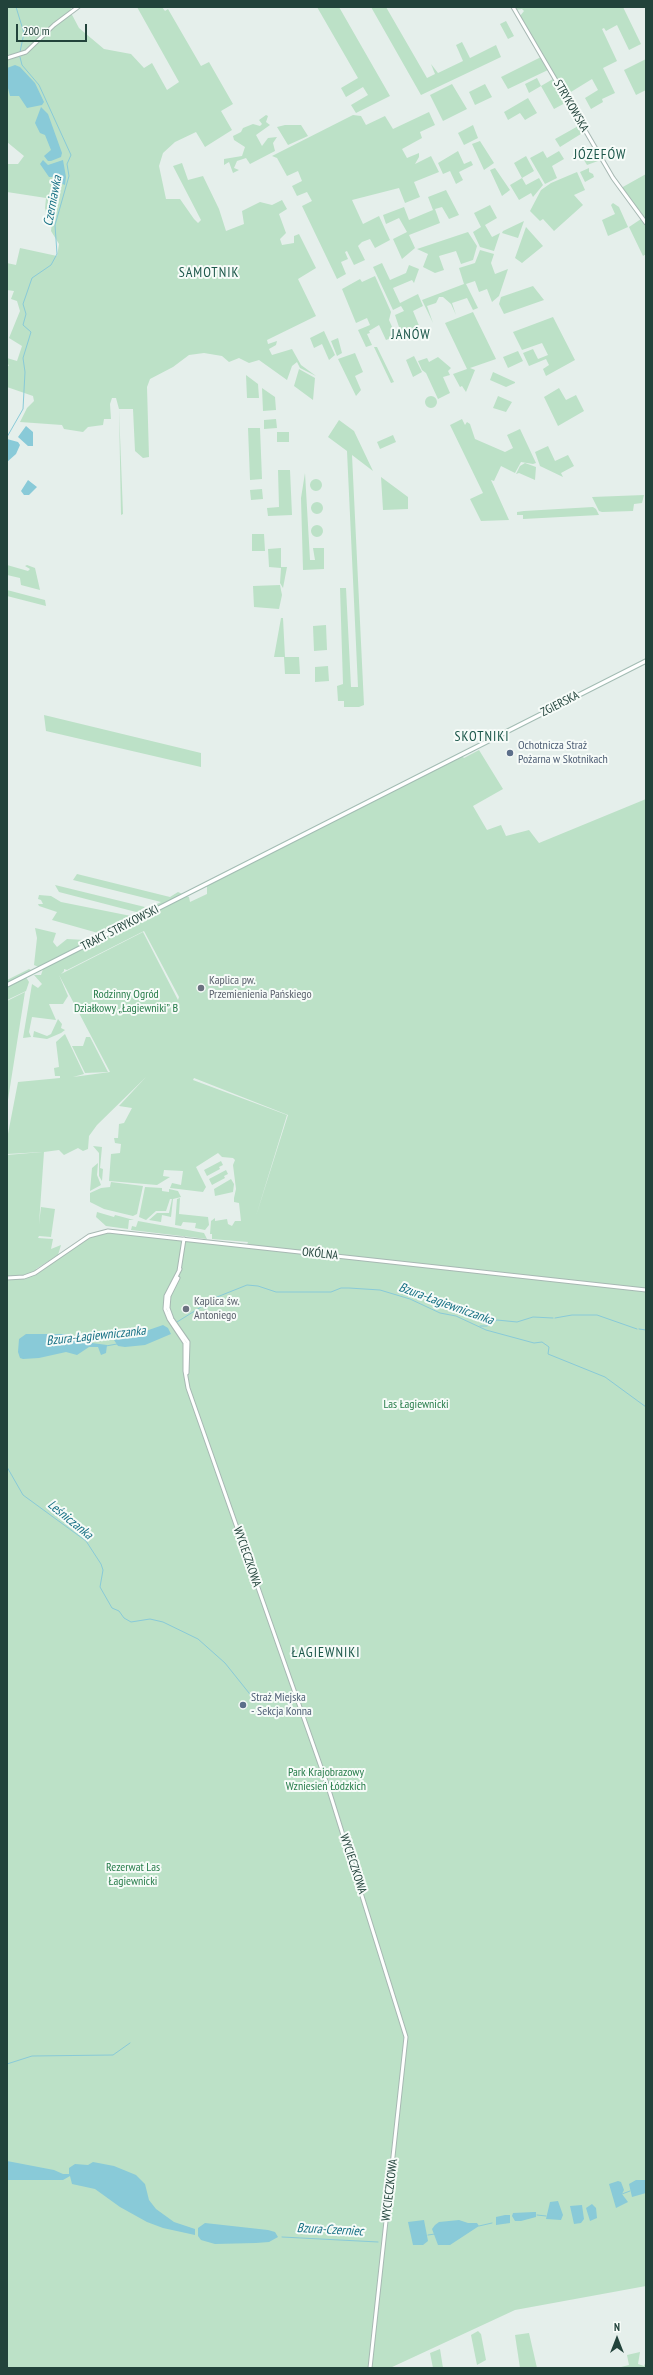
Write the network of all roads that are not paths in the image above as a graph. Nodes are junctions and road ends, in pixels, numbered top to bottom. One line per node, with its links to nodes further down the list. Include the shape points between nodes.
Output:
1 (78, 7): 3 (street, via 54,25 26,52)
2 (513, 7): 4 (street, STRYKOWSKA, via 613,178)
3 (7, 58)
4 (646, 223)
5 (646, 661): 6 (main road, ZGIERSKA)
6 (233, 870): 7 (main road, TRAKT STRYKOWSKI)
7 (7, 985)
8 (184, 1239): 9 (street, OKÓLNA, via 101,1231 88,1236 35,1273); 10 (street, OKÓLNA); 11 (street, WYCIECZKOWA, via 178,1280 169,1296 168,1308 172,1319 188,1342 186,1377 328,1787 406,2037)
9 (7, 1278)
10 (646, 1290)
11 (370, 2368)

